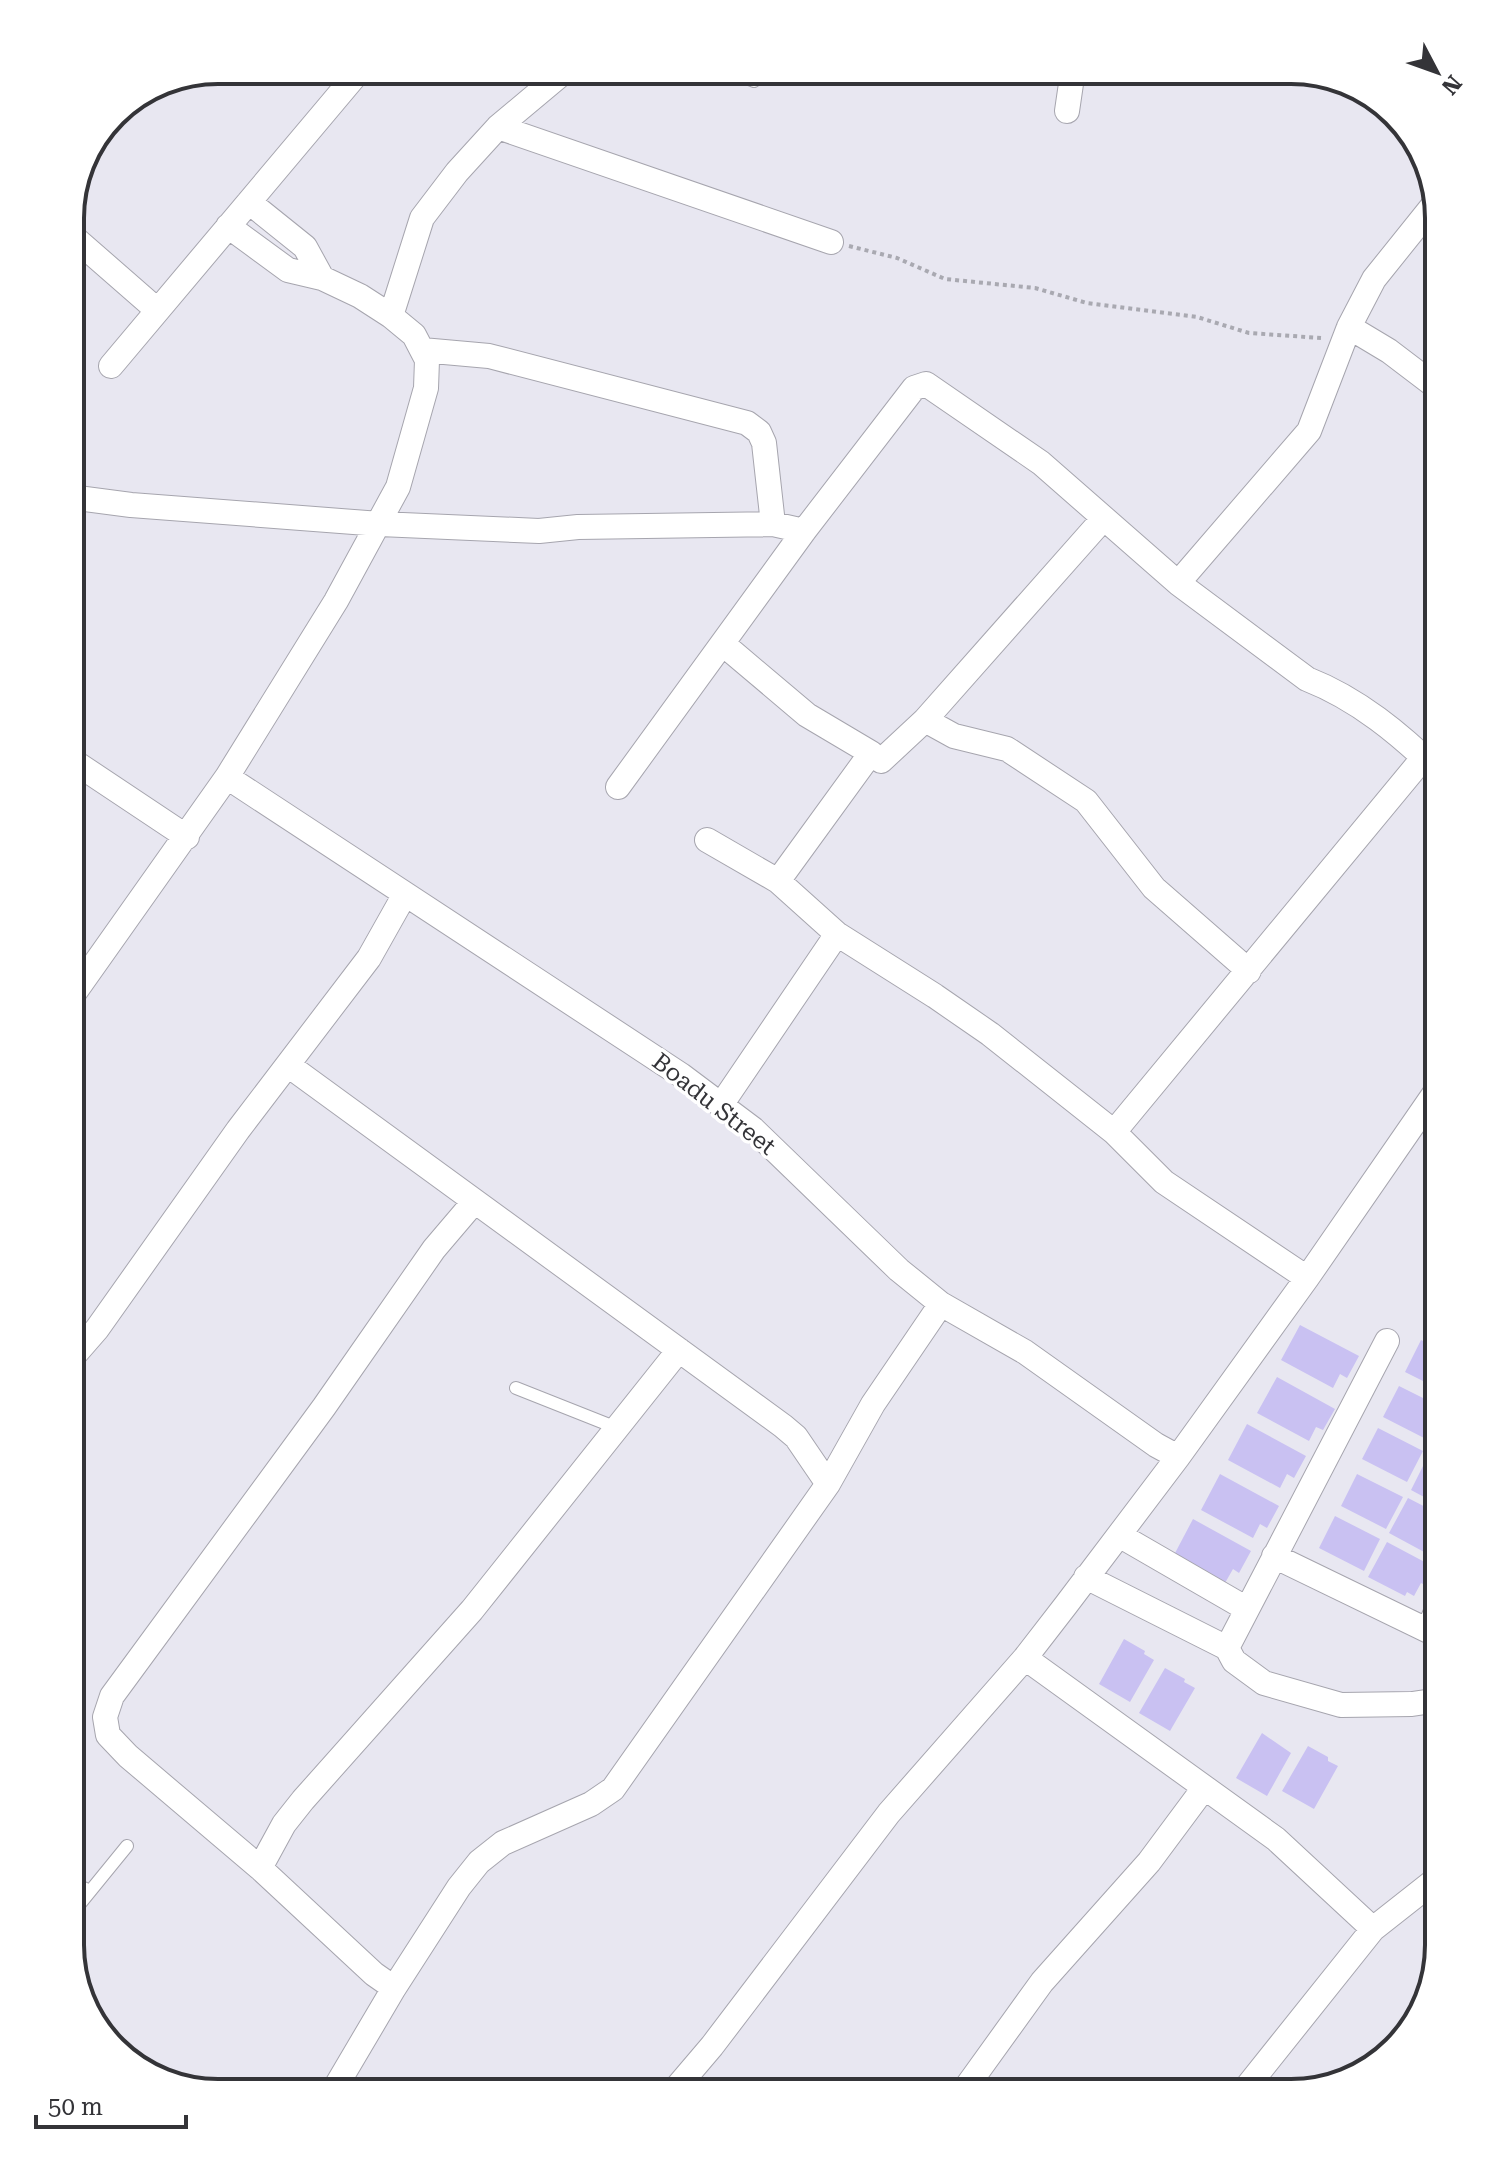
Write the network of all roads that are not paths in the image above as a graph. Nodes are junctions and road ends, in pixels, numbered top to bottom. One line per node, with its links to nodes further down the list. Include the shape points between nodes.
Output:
1 (348, 84): 6 (street)
2 (549, 84): 5 (street)
3 (1071, 84): 4 (street)
4 (1067, 111)
5 (498, 127): 9 (street); 13 (street, via 422,218)
6 (249, 202): 8 (street); 11 (street, via 305,247)
7 (1425, 216): 14 (street, via 1374,279)
8 (228, 226): 11 (street, via 288,270); 12 (street)
9 (831, 242)
10 (84, 246): 12 (street)
11 (322, 278): 13 (street)
12 (157, 310): 16 (street)
13 (391, 316): 15 (street, via 414,335)
14 (1349, 327): 17 (street); 23 (street, via 1309,431)
15 (422, 350): 20 (street, via 426,388 398,487); 21 (street, via 489,356 747,423 764,443)
16 (111, 366)
17 (1425, 378)
18 (84, 499): 20 (street)
19 (1103, 519): 22 (street, via 1041,463 926,384 914,388); 23 (street); 25 (street)
20 (380, 524): 21 (street, via 539,531); 30 (street)
21 (773, 524): 22 (street)
22 (804, 531): 24 (street)
23 (1178, 583): 27 (street, via 1307,679 1392,728)
24 (723, 644): 26 (street, via 807,715); 31 (street)
25 (925, 720): 26 (street, via 881,761); 37 (street, via 954,736 1007,749 1086,801 1154,888)
26 (871, 753): 34 (street)
27 (1425, 758)
28 (84, 768): 32 (street)
29 (1425, 771): 37 (street)
30 (227, 777): 32 (street); 35 (street, Boadu Street)
31 (618, 787)
32 (187, 837): 38 (street)
33 (707, 840): 34 (street)
34 (778, 881): 36 (street)
35 (405, 894): 39 (street, via 369,958); 40 (street, Boadu Street)
36 (837, 934): 40 (street); 42 (street, via 990,1034)
37 (1249, 971): 42 (street)
38 (84, 980)
39 (288, 1065): 43 (street); 47 (street)
40 (721, 1105): 45 (street, Boadu Street)
41 (1425, 1107): 44 (street)
42 (1114, 1132): 44 (street, via 1164,1182)
43 (474, 1202): 48 (street); 63 (street, via 434,1249 112,1696 105,1717 108,1735 128,1756)
44 (1307, 1278): 51 (street)
45 (941, 1304): 51 (street, Boadu Street, via 1025,1352); 52 (street, via 873,1404)
46 (1387, 1341): 54 (street)
47 (84, 1344)
48 (679, 1350): 50 (street); 52 (street, via 796,1437)
49 (516, 1388): 50 (lane)
50 (617, 1428): 63 (street, via 472,1610 303,1800)
51 (1178, 1457): 53 (street)
52 (828, 1484): 69 (street, via 613,1789 503,1843 479,1862)
53 (1119, 1535): 55 (street); 56 (street)
54 (1274, 1556): 56 (street); 57 (street)
55 (1086, 1577): 58 (street); 59 (street)
56 (1247, 1609): 58 (street)
57 (1425, 1629)
58 (1227, 1648): 60 (street, via 1234,1661 1264,1683 1341,1705)
59 (1025, 1658): 61 (street); 71 (street, via 889,1813)
60 (1425, 1702)
61 (1204, 1788): 68 (street, via 1276,1839); 72 (street, via 1149,1862 1042,1982)
62 (127, 1846): 66 (lane)
63 (260, 1868): 69 (street)
64 (84, 1888): 66 (lane)
65 (1425, 1888): 68 (street)
66 (90, 1891): 67 (lane)
67 (84, 1898)
68 (1373, 1929): 73 (street)
69 (394, 1988): 70 (street)
70 (340, 2079)
71 (684, 2079)
72 (972, 2079)
73 (1253, 2079)

